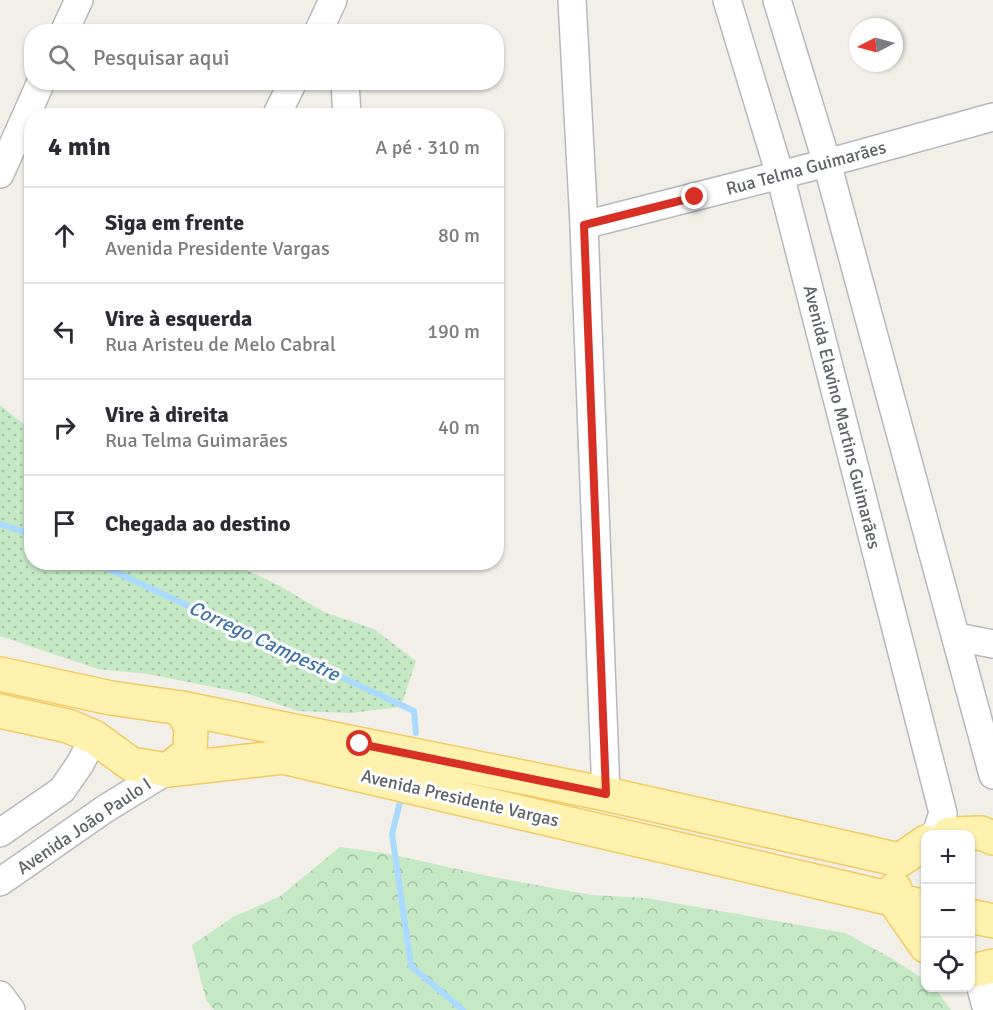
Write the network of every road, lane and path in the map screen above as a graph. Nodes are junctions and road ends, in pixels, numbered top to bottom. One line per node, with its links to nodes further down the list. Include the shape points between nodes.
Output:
1 (79, 0): 7 (street)
2 (333, 0): 8 (street)
3 (340, 0): 9 (street)
4 (572, 0): 19 (street)
5 (727, 0): 18 (street, Avenida Elavino Martins Guimarães)
6 (777, 0): 16 (street)
7 (68, 24)
8 (322, 24)
9 (342, 24)
10 (37, 90): 12 (street)
11 (293, 90): 13 (street)
12 (29, 108)
13 (281, 108)
14 (993, 117): 16 (street, Rua Telma Guimarães)
15 (24, 120): 17 (street)
16 (827, 163): 18 (street, Rua Telma Guimarães); 20 (street)
17 (0, 174)
18 (780, 175): 19 (street, Rua Telma Guimarães); 30 (street, Avenida Elavino Martins Guimarães, via 943,813)
19 (584, 225): 29 (street)
20 (957, 637): 21 (street); 28 (street)
21 (993, 644)
22 (0, 674): 23 (main road, Avenida Presidente Vargas)
23 (111, 698): 24 (main road, Avenida Presidente Vargas); 26 (main road)
24 (181, 708): 27 (main road, via 191,727 190,752); 29 (main road, Avenida Presidente Vargas)
25 (0, 711): 26 (main road, Avenida Presidente Vargas, via 68,726)
26 (94, 737): 27 (main road, Avenida Presidente Vargas, via 131,764); 31 (street, via 62,790)
27 (168, 770): 35 (street, Avenida João Paulo I); 36 (main road, Avenida Presidente Vargas, via 283,757)
28 (993, 774)
29 (606, 794): 34 (main road, Avenida Presidente Vargas)
30 (938, 830)
31 (0, 833)
32 (975, 833): 33 (main road)
33 (993, 838)
34 (913, 851): 36 (main road, via 896,878)
35 (0, 882)
36 (910, 904): 39 (main road)
37 (975, 917): 38 (main road)
38 (993, 921)
39 (923, 938)
40 (980, 968): 43 (street)
41 (0, 995): 42 (street)
42 (11, 1010)
43 (987, 1010)

